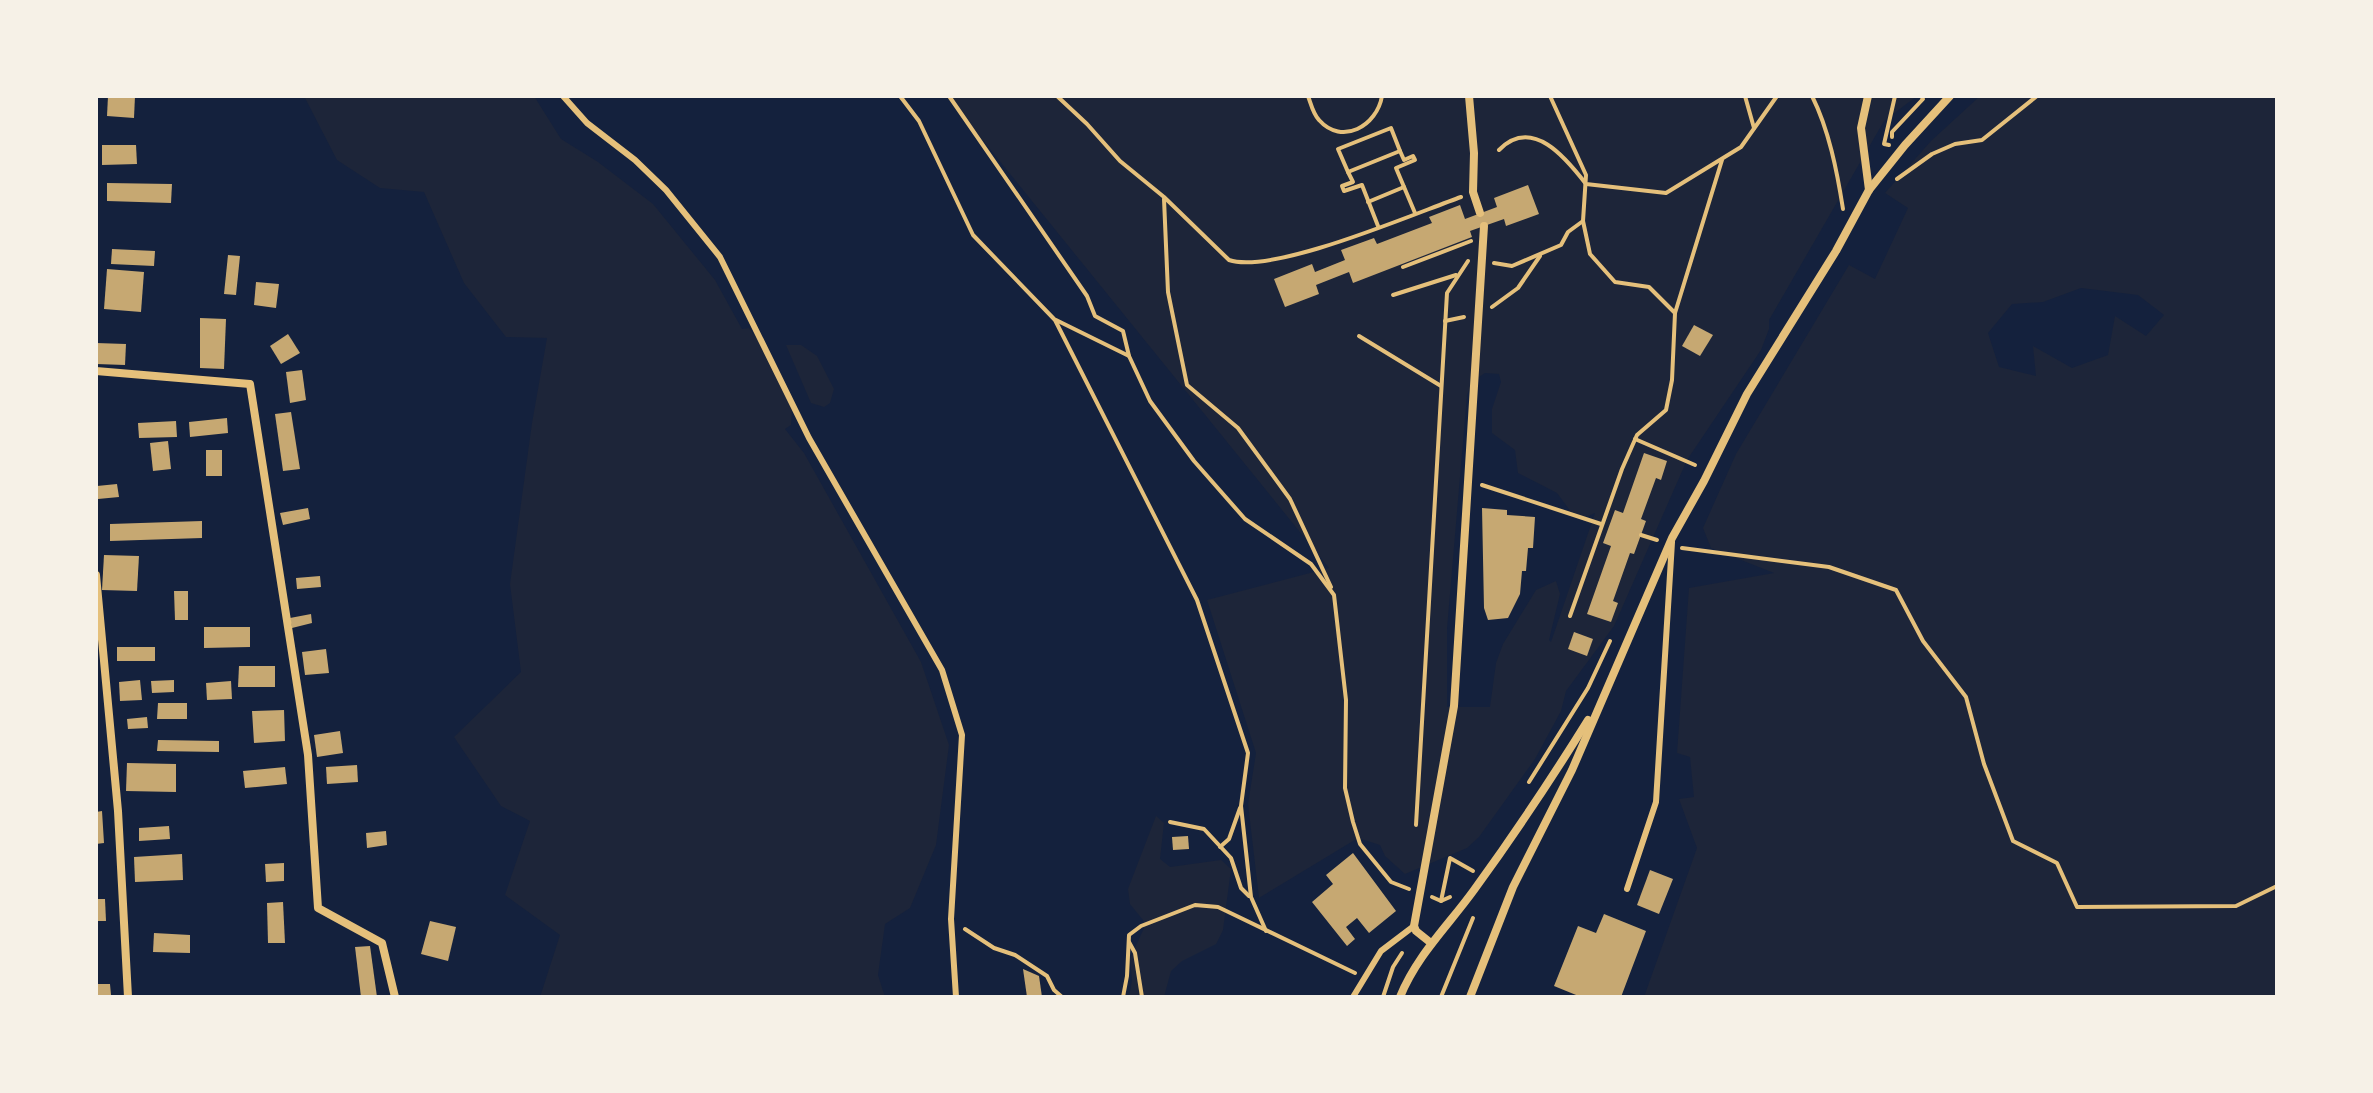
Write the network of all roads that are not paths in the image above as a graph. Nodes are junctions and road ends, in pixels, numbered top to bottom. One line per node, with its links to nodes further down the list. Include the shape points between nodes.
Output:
1 (563, 96): 17 (lane, via 666,190 720,257 809,438 942,670 962,735 951,919)
2 (1469, 96): 6 (street, via 1473,192)
3 (1868, 96): 5 (street, via 1861,128)
4 (1950, 96): 5 (street)
5 (1869, 190): 9 (street, via 1747,394)
6 (1480, 213)
7 (1484, 226): 13 (street, via 1454,706)
8 (96, 371): 16 (street, via 250,384 308,755 318,908 382,943)
9 (1672, 542): 11 (street); 12 (lane, via 1656,802)
10 (96, 575): 15 (street, via 118,811)
11 (1602, 699): 14 (street, via 1534,806); 20 (street, via 1513,887)
12 (1627, 889)
13 (1415, 928): 14 (street); 18 (lane, via 1381,951)
14 (1431, 943): 19 (street)
15 (128, 997)
16 (395, 997)
17 (956, 997)
18 (1353, 997)
19 (1400, 997)
20 (1470, 997)

